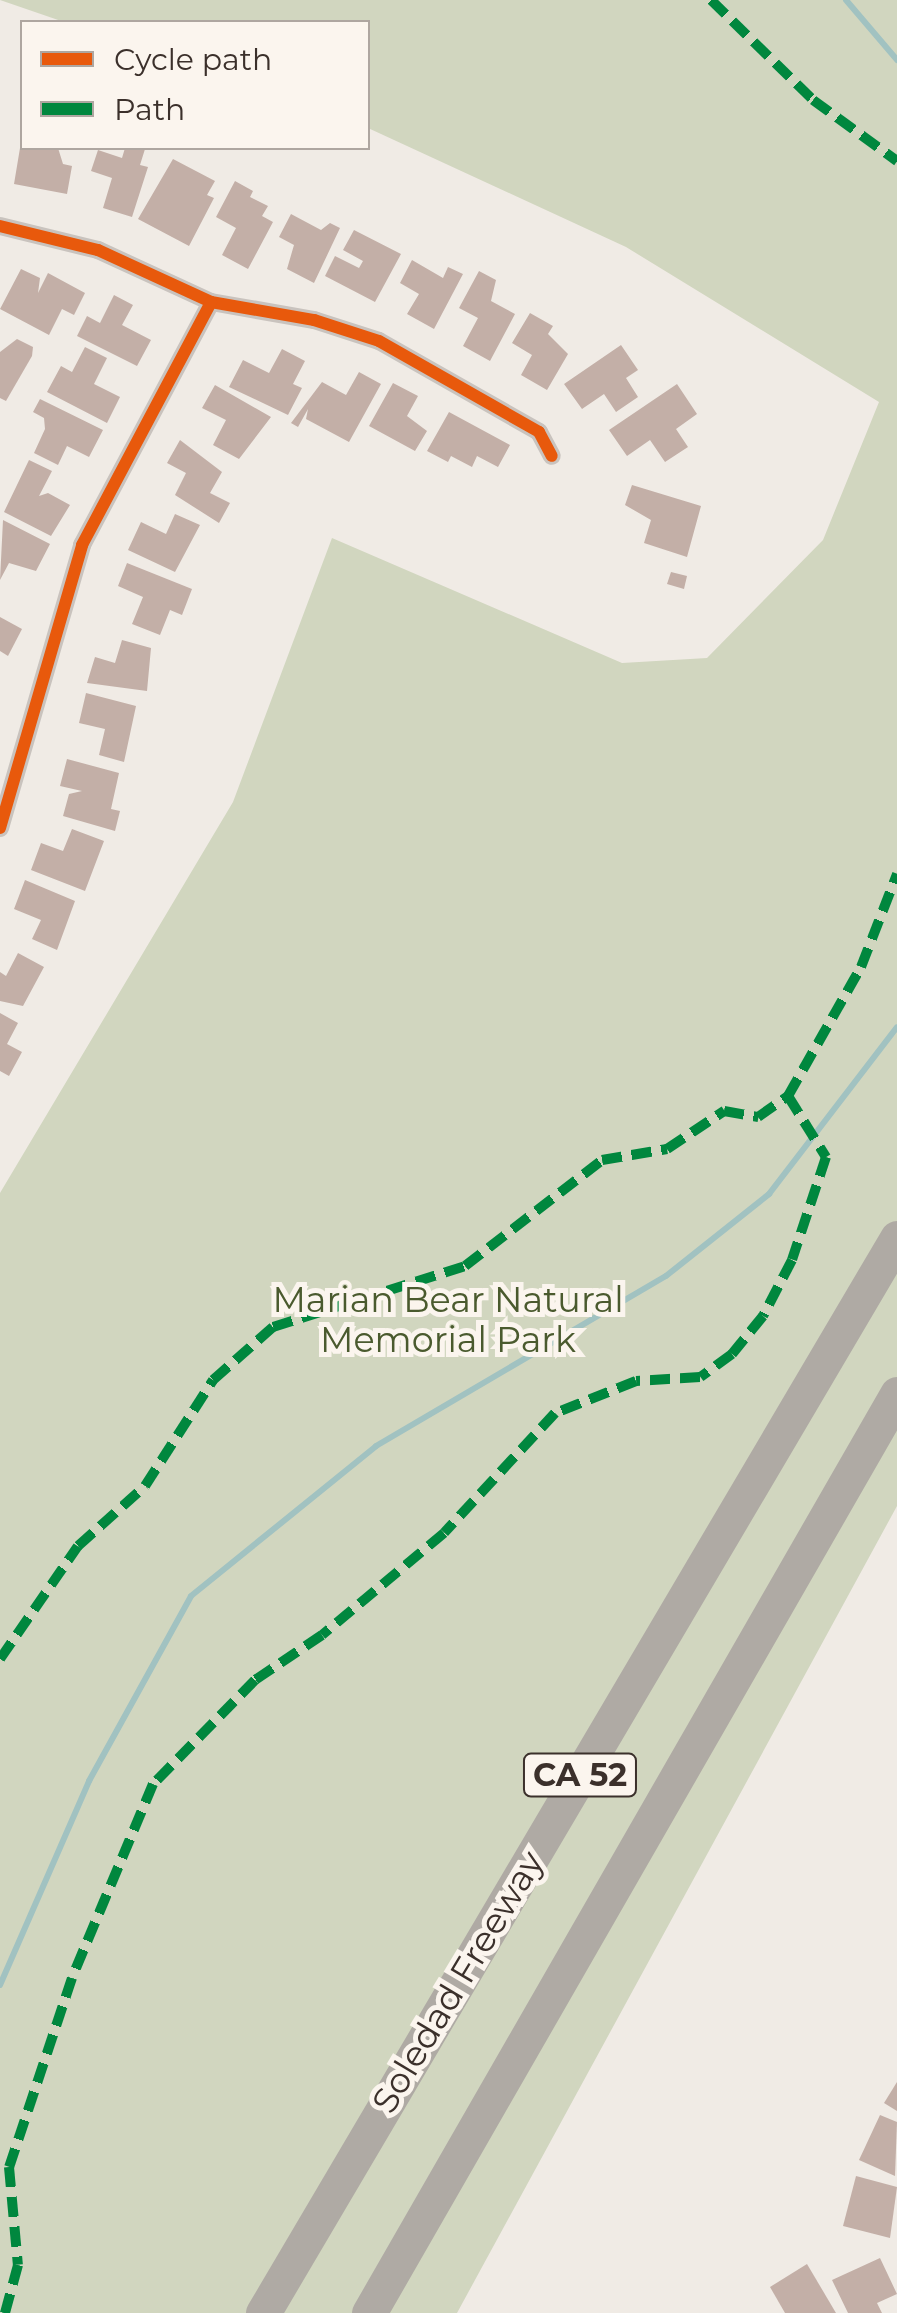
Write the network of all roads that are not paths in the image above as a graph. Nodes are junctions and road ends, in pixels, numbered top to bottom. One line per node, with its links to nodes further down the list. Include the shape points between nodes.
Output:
1 (0, 226): 2 (street, via 98,250)
2 (211, 302): 3 (street, via 314,320 380,341 539,432); 4 (street, via 82,545)
3 (552, 456)
4 (0, 828)
5 (897, 1238): 7 (highway, Soledad Freeway / CA 52)
6 (897, 1394): 8 (highway, CA 52)
7 (263, 2313)
8 (369, 2313)

